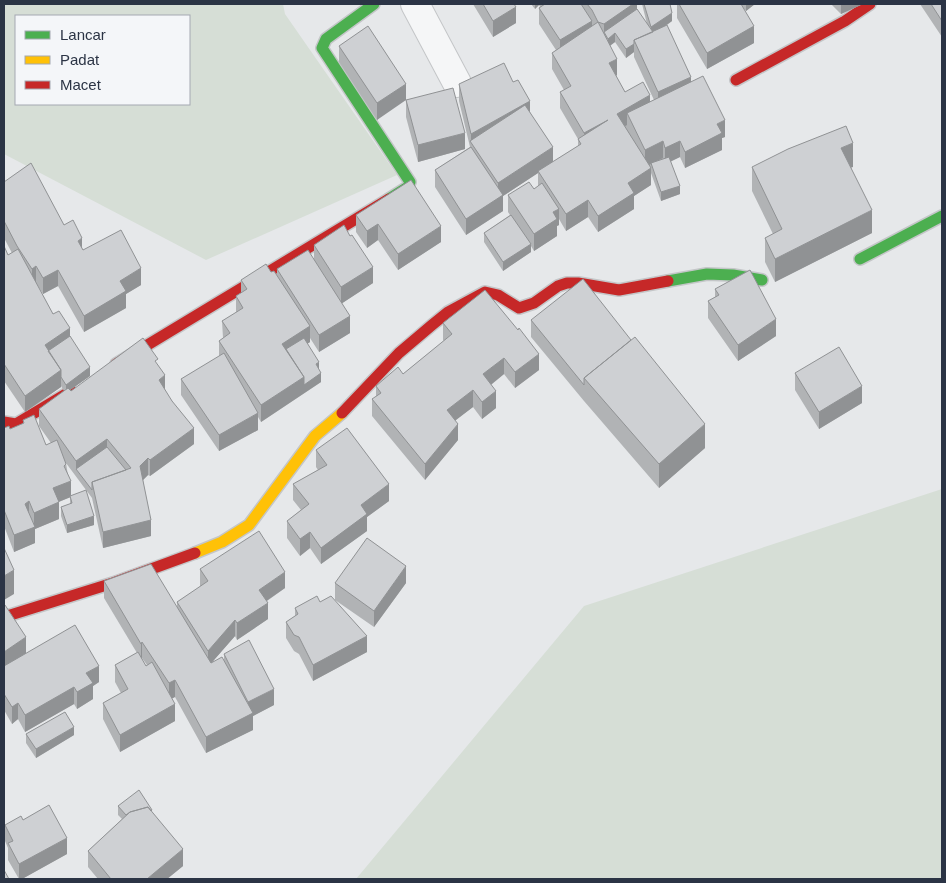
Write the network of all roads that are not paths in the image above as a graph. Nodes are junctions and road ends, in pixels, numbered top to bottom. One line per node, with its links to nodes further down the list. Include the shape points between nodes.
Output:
1 (374, 4): 9 (street, via 326,39 322,48 410,182 408,187)
2 (415, 4): 5 (street)
3 (870, 4): 4 (street)
4 (736, 80)
5 (457, 83)
6 (942, 216): 7 (street)
7 (860, 259)
8 (762, 280): 12 (street, via 707,274 619,290 567,283 519,308 485,292 448,312 399,353 351,405 315,436 249,525 222,542 179,560)
9 (108, 369)
10 (83, 384): 11 (street, via 16,424)
11 (4, 422)
12 (4, 617)

